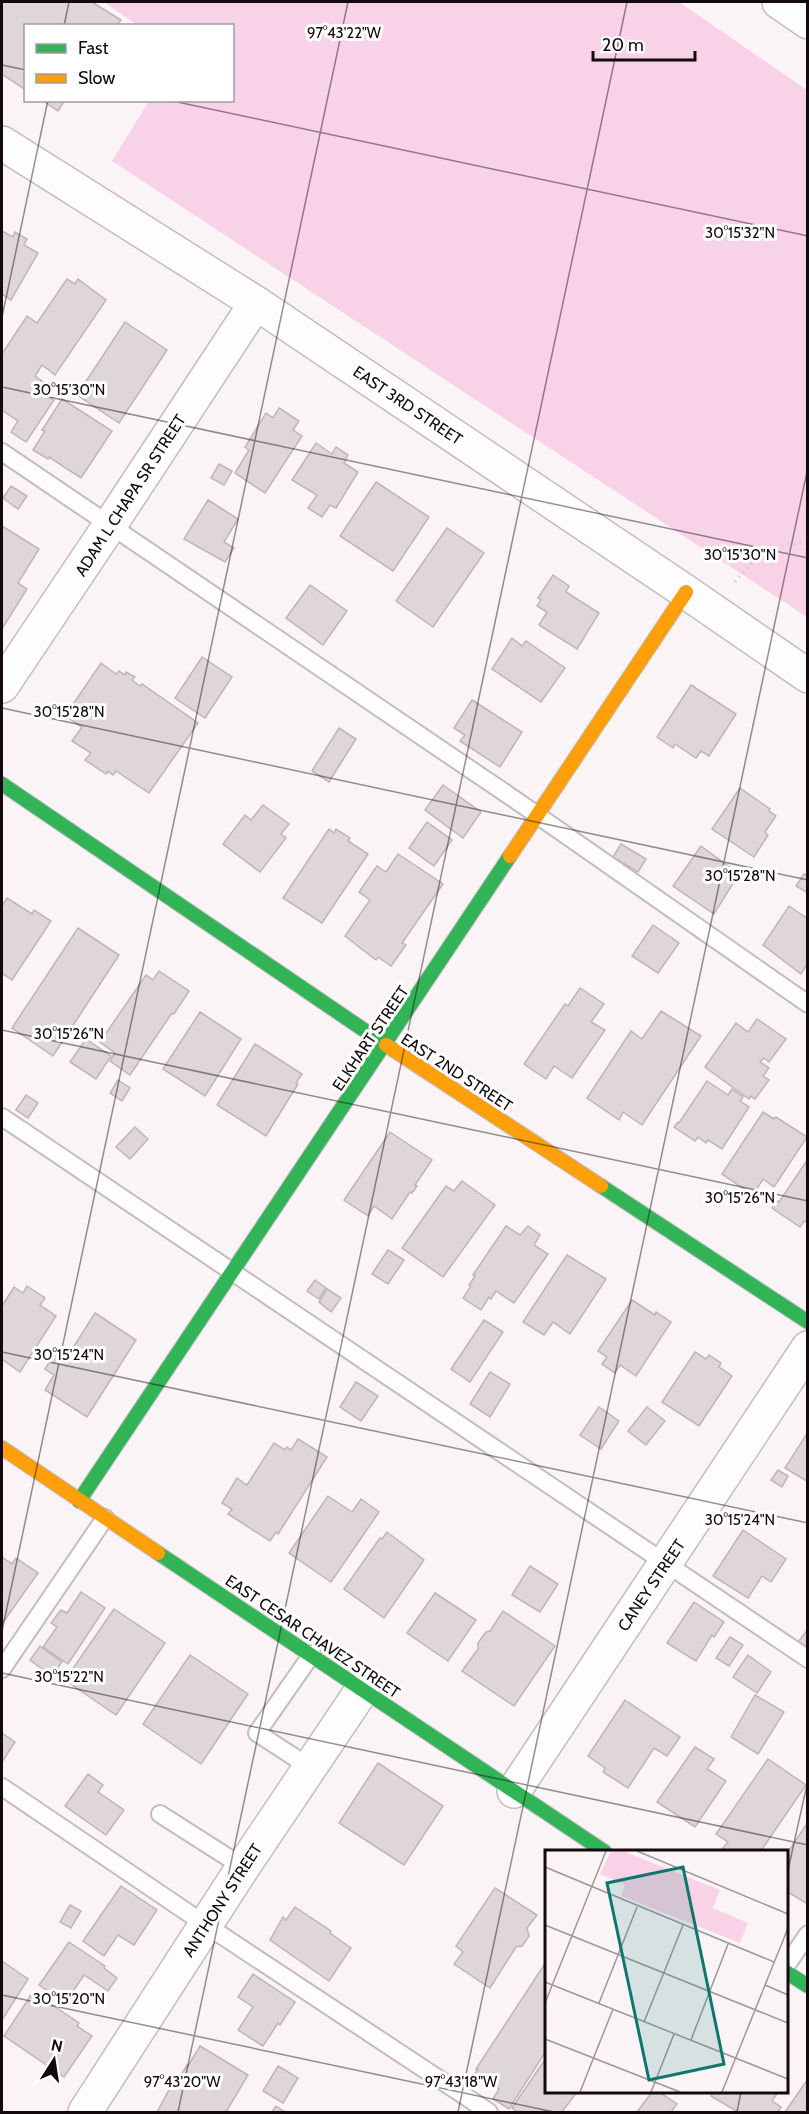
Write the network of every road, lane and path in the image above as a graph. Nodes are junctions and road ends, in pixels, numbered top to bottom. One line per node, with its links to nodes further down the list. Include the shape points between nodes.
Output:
1 (779, 2): 2 (street)
2 (807, 22)
3 (2, 143): 4 (street, EAST 3RD STREET)
4 (256, 303): 6 (street, ADAM L CHAPA SR STREET); 9 (street, EAST 3RD STREET)
5 (2, 452): 6 (lane)
6 (110, 525): 11 (street, ADAM L CHAPA SR STREET); 13 (lane)
7 (807, 543): 8 (path, via 783,545 761,555)
8 (735, 582)
9 (686, 592): 10 (street, EAST 3RD STREET); 13 (street, ELKHART STREET)
10 (807, 676)
11 (2, 686)
12 (2, 784): 15 (street, EAST 2ND STREET)
13 (537, 815): 14 (lane); 15 (street, ELKHART STREET)
14 (807, 1004)
15 (386, 1045): 17 (street, ELKHART STREET); 18 (street, EAST 2ND STREET)
16 (2, 1117): 17 (lane)
17 (232, 1271): 21 (street, ELKHART STREET); 23 (lane)
18 (807, 1322)
19 (807, 1348): 23 (street, CANEY STREET)
20 (2, 1448): 21 (street, EAST CESAR CHAVEZ STREET)
21 (79, 1501): 22 (street, EAST CESAR CHAVEZ STREET)
22 (105, 1518): 24 (street, EAST CESAR CHAVEZ STREET); 26 (lane)
23 (664, 1564): 25 (lane); 30 (street, CANEY STREET)
24 (312, 1654): 27 (street, EAST CESAR CHAVEZ STREET); 28 (lane, via 257,1733)
25 (807, 1659)
26 (2, 1669)
27 (362, 1690): 28 (street, ANTHONY STREET); 30 (street, EAST CESAR CHAVEZ STREET)
28 (311, 1768): 33 (street, ANTHONY STREET)
29 (2, 1787): 34 (lane)
30 (514, 1791): 32 (street, EAST CESAR CHAVEZ STREET)
31 (160, 1814): 33 (lane)
32 (603, 1850)
33 (243, 1867): 34 (street, ANTHONY STREET)
34 (206, 1925): 39 (street, ANTHONY STREET); 40 (lane)
35 (807, 1934): 36 (lane)
36 (788, 1963)
37 (788, 1973): 38 (street)
38 (807, 1986)
39 (85, 2112)
40 (489, 2112)

